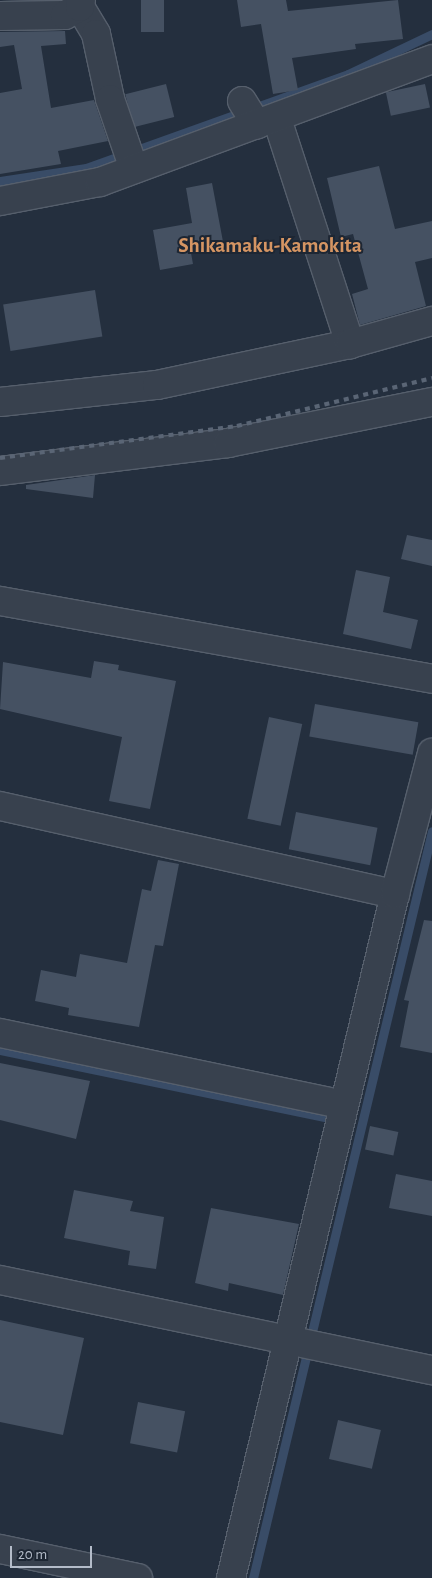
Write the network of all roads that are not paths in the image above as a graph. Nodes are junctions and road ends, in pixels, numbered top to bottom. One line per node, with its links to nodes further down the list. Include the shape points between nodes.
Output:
1 (80, 4): 2 (street, via 65,15); 6 (street, via 96,34 124,144)
2 (0, 16)
3 (432, 59): 5 (street)
4 (242, 101): 5 (street)
5 (267, 122): 6 (street); 9 (street)
6 (134, 169): 7 (street, via 100,182)
7 (0, 200)
8 (432, 321): 9 (street)
9 (350, 344): 10 (street, via 157,385)
10 (0, 402)
11 (432, 402): 12 (street, via 228,443)
12 (0, 471)
13 (0, 601): 14 (street)
14 (432, 679)
15 (432, 753): 17 (street)
16 (0, 806): 17 (street)
17 (395, 894): 19 (street)
18 (0, 1032): 19 (street)
19 (344, 1105): 21 (street)
20 (0, 1280): 21 (street)
21 (288, 1340): 22 (street); 25 (street)
22 (432, 1370)
23 (0, 1549): 24 (street)
24 (138, 1578)
25 (231, 1578)

